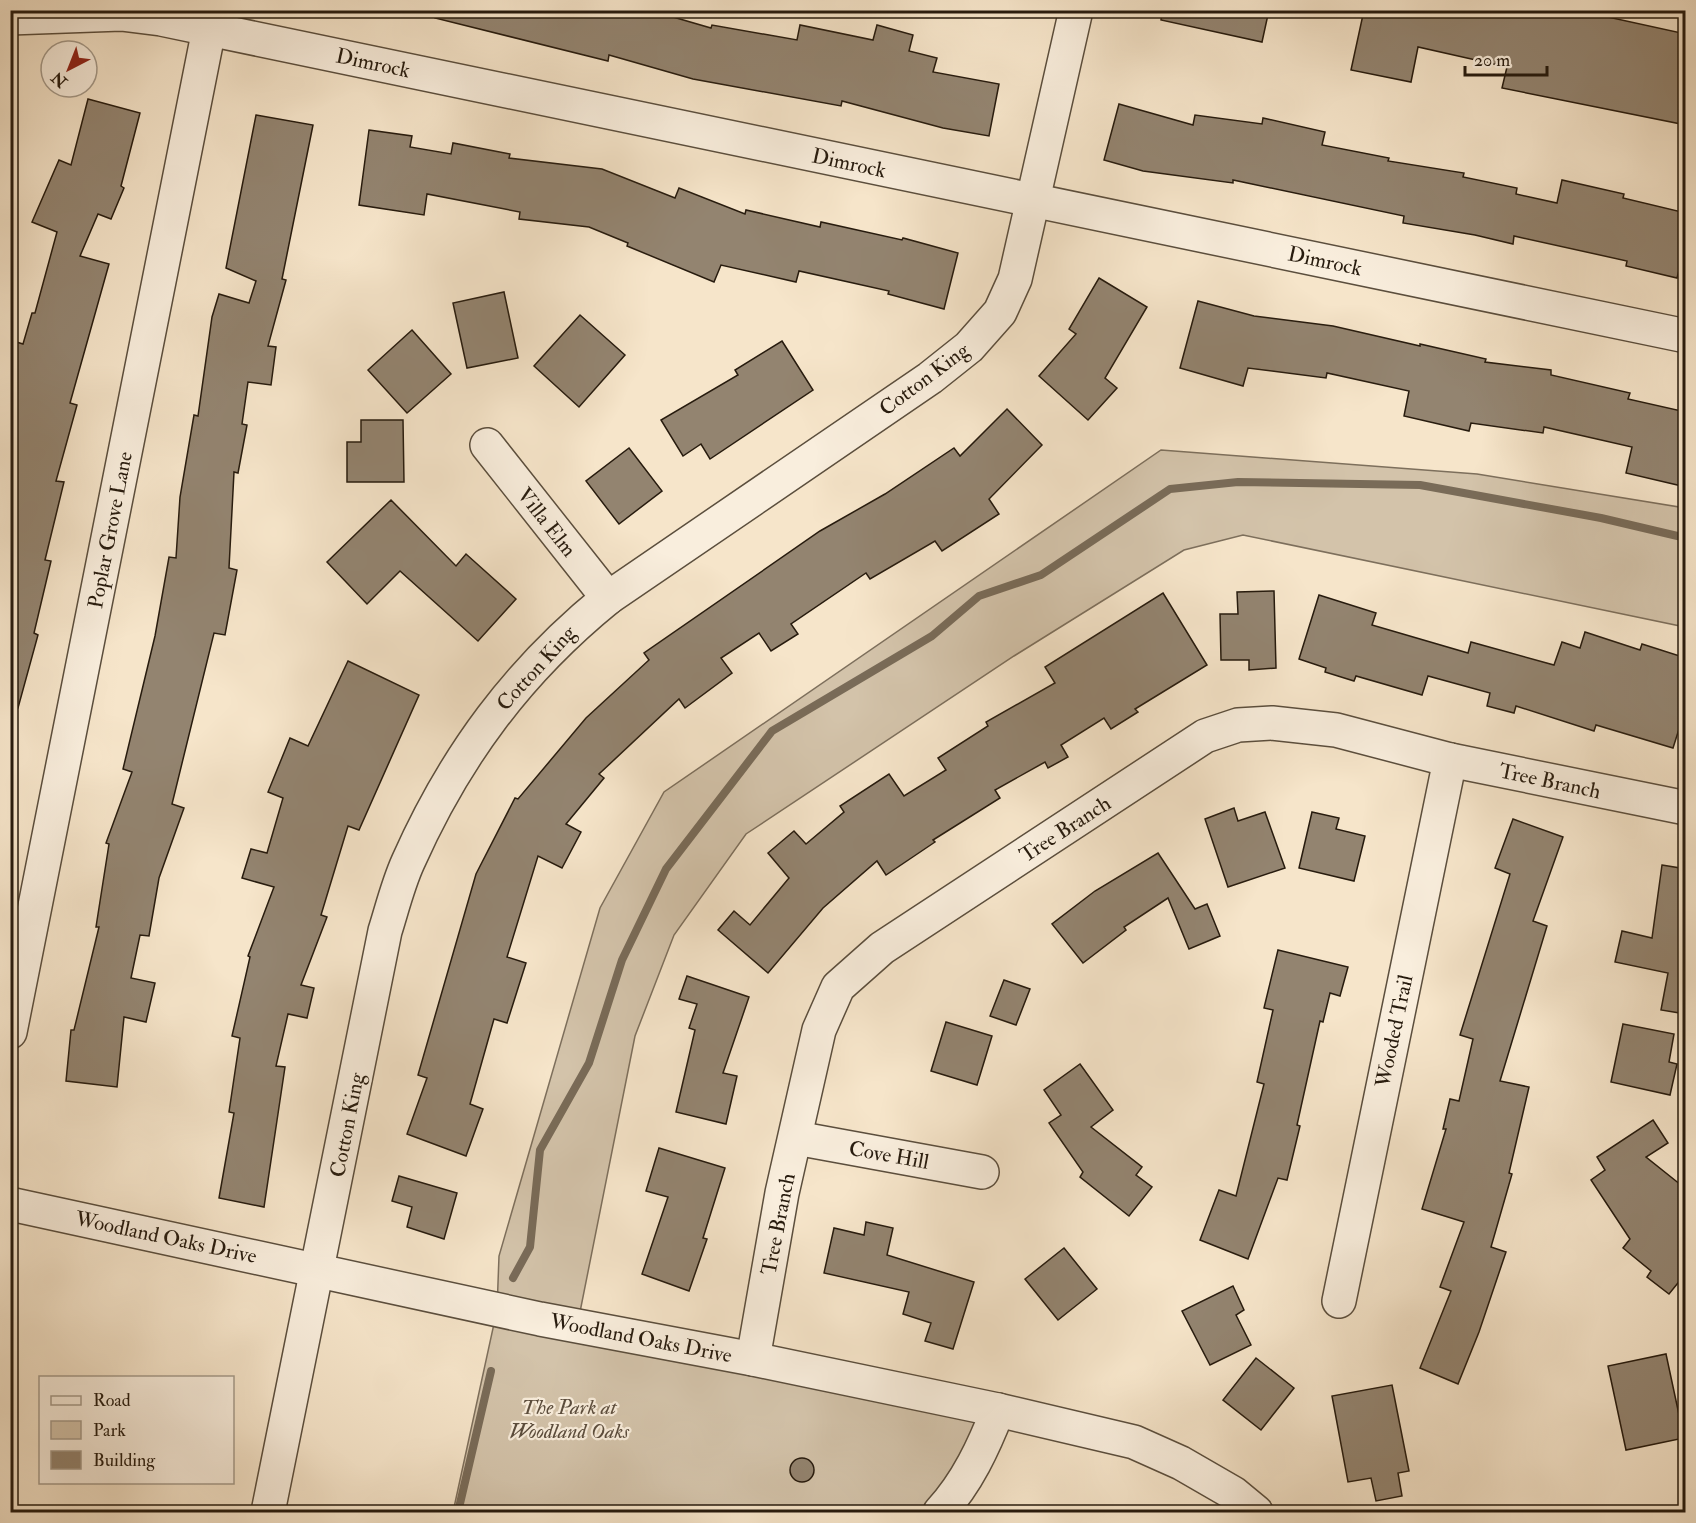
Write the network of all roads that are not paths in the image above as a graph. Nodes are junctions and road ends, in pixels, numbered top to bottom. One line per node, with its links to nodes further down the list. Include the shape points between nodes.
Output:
1 (1076, 10): 4 (street, Cotton King)
2 (10, 18): 3 (street, Dimrock, via 121,14)
3 (209, 29): 4 (street, Dimrock); 10 (street, Poplar Grove Lane)
4 (1034, 201): 5 (street, Dimrock); 7 (street, Cotton King, via 1015,279 1000,312 969,347 930,378)
5 (1686, 336)
6 (487, 446): 7 (street, Villa Elm)
7 (608, 598): 14 (street, Cotton King, via 529,670 483,728 453,773 407,863 385,931)
8 (1450, 760): 9 (street, Tree Branch); 11 (street, Tree Branch, via 1336,730 1272,723 1238,725 1205,736 882,948 838,987 819,1030); 15 (street, Wooded Trail)
9 (1686, 808)
10 (10, 1032)
11 (796, 1138): 12 (street, Cove Hill); 16 (street, Tree Branch, via 782,1193)
12 (982, 1172)
13 (10, 1204): 14 (street, Woodland Oaks Drive)
14 (319, 1270): 16 (street, Woodland Oaks Drive, via 558,1323); 18 (street, Cotton King)
15 (1339, 1301)
16 (753, 1359): 17 (street, Woodland Oaks Drive)
17 (998, 1410): 19 (street, via 984,1447 952,1500); 20 (street, Woodland Oaks Drive, via 1134,1442 1181,1463 1233,1493)
18 (268, 1512)
19 (940, 1512)
20 (1256, 1512)

